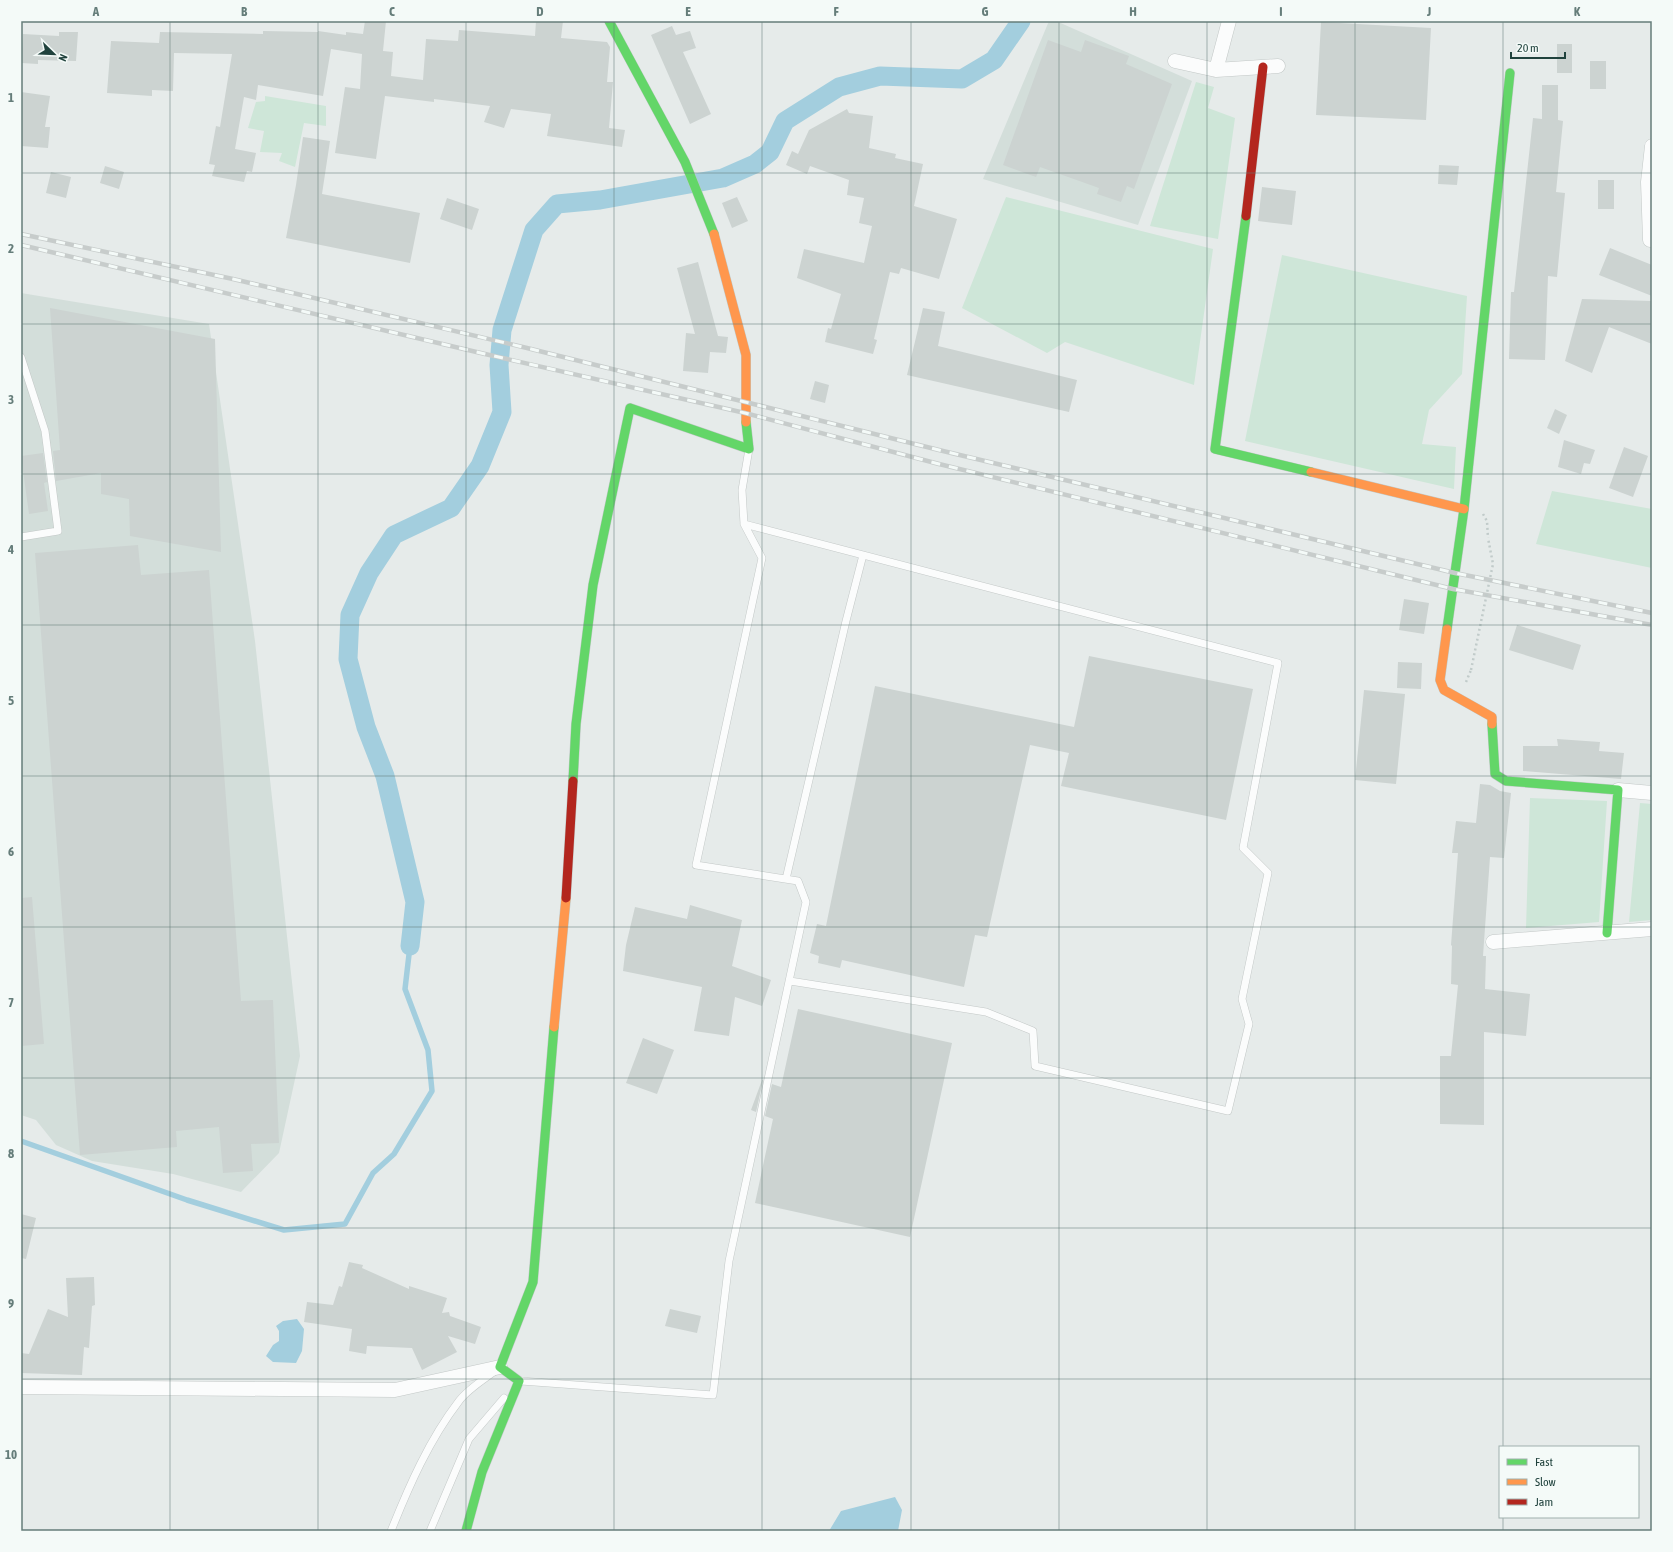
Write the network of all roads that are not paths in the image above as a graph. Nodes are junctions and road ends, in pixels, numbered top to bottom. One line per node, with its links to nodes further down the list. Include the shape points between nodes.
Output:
1 (610, 21): 11 (street, via 685,162 714,237 746,355 745,413)
2 (1229, 21): 6 (street)
3 (1175, 61): 6 (street)
4 (1278, 66): 5 (street)
5 (1263, 67): 6 (street); 12 (street, via 1215,449)
6 (1216, 70)
7 (1510, 73): 12 (street)
8 (1652, 146): 9 (street, via 1648,182)
9 (1650, 240)
10 (21, 357): 14 (lane, via 45,431 58,531)
11 (749, 449): 13 (lane, via 742,490); 23 (street, via 630,408 593,586 576,724 570,860 533,1282)
12 (1464, 509): 16 (street, via 1440,680 1444,690 1492,717 1495,774 1506,781)
13 (744, 524): 15 (lane); 18 (lane, via 762,558 696,865)
14 (21, 537)
15 (863, 555): 18 (lane); 22 (lane, via 1278,663 1243,848 1268,873 1242,999 1249,1024 1228,1111 1035,1066 1034,1031 986,1012)
16 (1618, 790): 17 (street); 20 (street)
17 (1652, 793)
18 (786, 879): 22 (lane, via 798,881 806,902)
19 (1652, 929): 20 (street)
20 (1606, 933): 21 (street)
21 (1493, 942)
22 (790, 981): 24 (lane, via 729,1261 713,1395)
23 (500, 1367): 24 (street); 25 (street, via 396,1390); 26 (lane, via 460,1399 438,1432 407,1491)
24 (519, 1381): 27 (lane, via 469,1439); 28 (street, via 482,1472)
25 (21, 1387)
26 (391, 1531)
27 (430, 1531)
28 (466, 1531)

